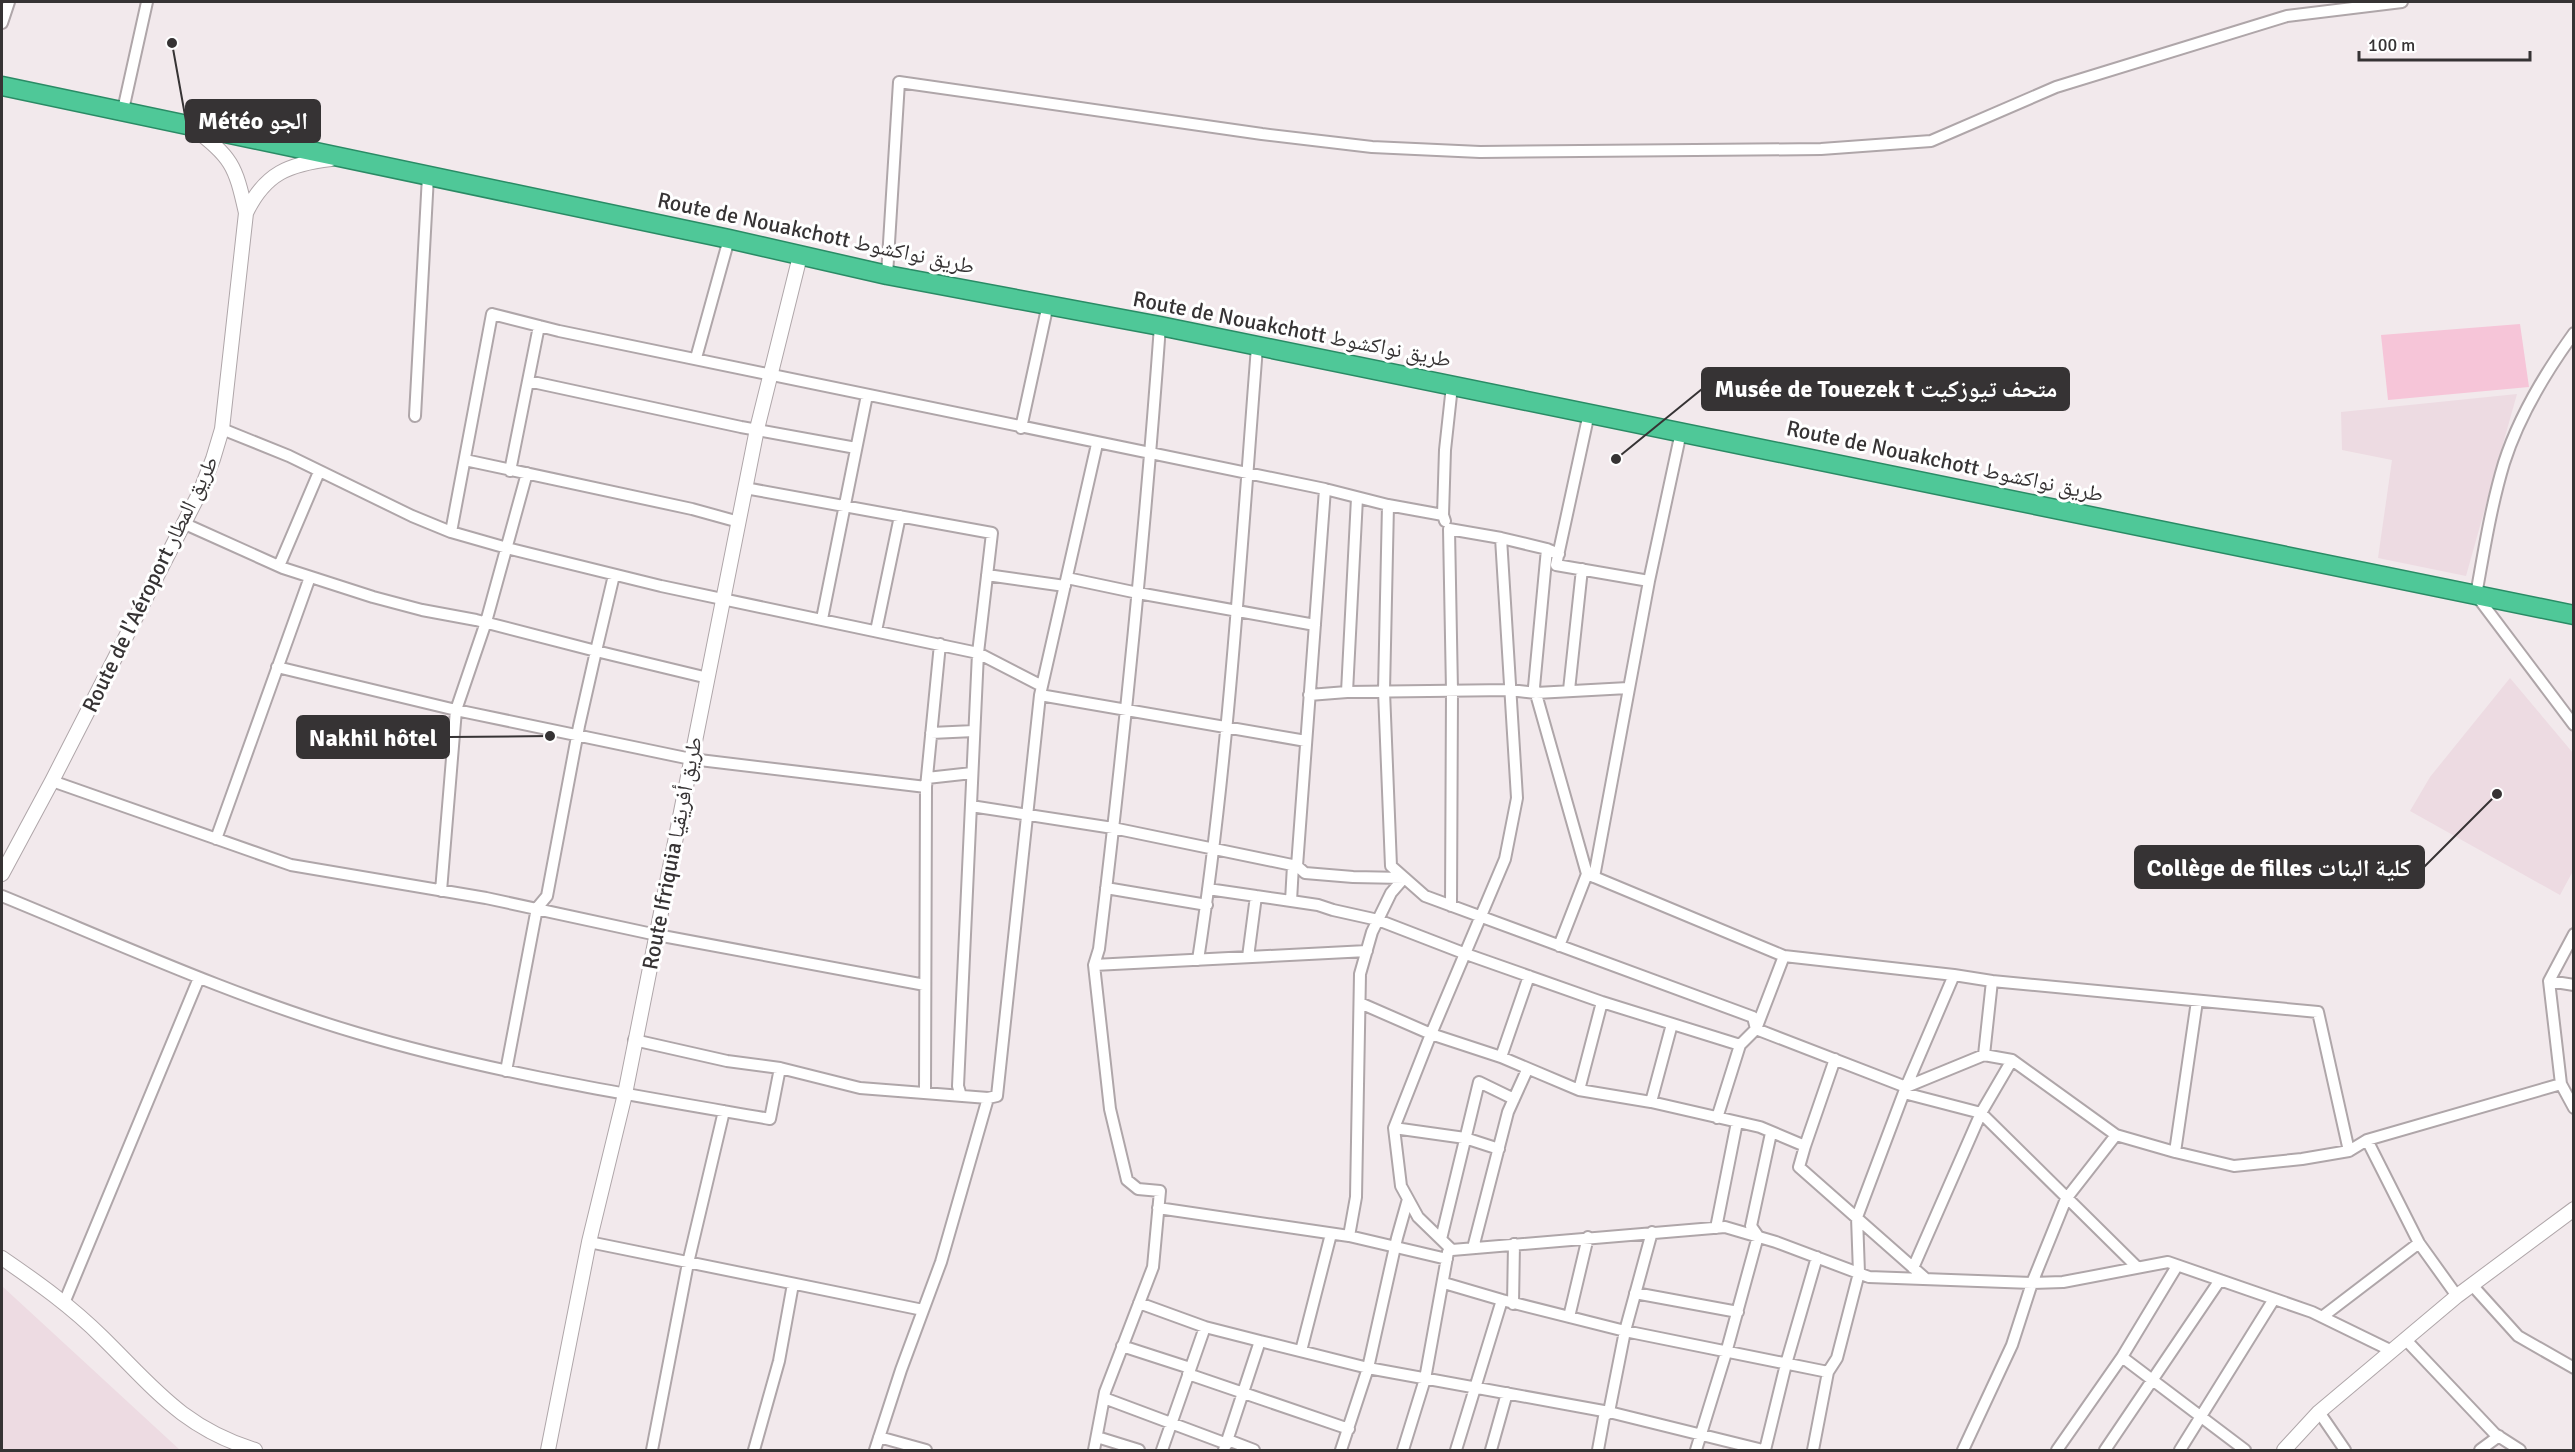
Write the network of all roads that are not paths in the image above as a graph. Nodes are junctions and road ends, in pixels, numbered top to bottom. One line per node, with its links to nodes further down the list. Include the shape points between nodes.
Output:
1 (9, 2): 4 (street)
2 (147, 2): 6 (street)
3 (2402, 2): 13 (street, via 2287,16 2056,87 1931,141 1821,149 1480,152 1372,147 899,82)
4 (2, 23)
5 (2, 86): 6 (highway, Route de Nouakchott طريق نواكشوط)
6 (123, 110): 7 (highway, Route de Nouakchott طريق نواكشوط)
7 (190, 126): 8 (highway, Route de Nouakchott طريق نواكشوط); 10 (street, via 230,160 238,175)
8 (341, 158): 9 (highway, Route de Nouakchott طريق نواكشوط); 10 (street, Route de l'Aéroport طريق المطار, via 309,162 280,172 254,196)
9 (428, 176): 11 (highway, Route de Nouakchott طريق نواكشوط); 25 (street)
10 (246, 213): 27 (street, Route de l'Aéroport طريق المطار)
11 (729, 239): 12 (highway, Route de Nouakchott طريق نواكشوط); 19 (street)
12 (800, 256): 13 (highway, Route de Nouakchott طريق نواكشوط); 20 (street, Route Ifriquia طريق أفريقيا)
13 (887, 275): 14 (highway, Route de Nouakchott طريق نواكشوط)
14 (1048, 304): 16 (highway, Route de Nouakchott طريق نواكشوط); 26 (street)
15 (539, 326): 19 (street); 21 (street); 33 (street, via 492,314)
16 (1160, 326): 18 (highway, Route de Nouakchott طريق نواكشوط); 32 (street)
17 (2574, 333): 61 (street, via 2533,395 2505,461)
18 (1257, 347): 22 (highway, Route de Nouakchott طريق نواكشوط); 37 (street)
19 (696, 358): 20 (street)
20 (770, 374): 23 (street); 28 (street, Route Ifriquia طريق أفريقيا)
21 (528, 381): 28 (street); 34 (street)
22 (1452, 386): 24 (highway, Route de Nouakchott طريق نواكشوط); 43 (street)
23 (867, 394): 26 (street); 31 (street)
24 (1589, 413): 29 (highway, Route de Nouakchott طريق نواكشوط); 52 (street)
25 (415, 416)
26 (1022, 428): 30 (street)
27 (222, 429): 35 (street); 46 (street, Route de l'Aéroport طريق المطار, via 209,470)
28 (757, 429): 31 (street); 38 (street, Route Ifriquia طريق أفريقيا)
29 (1681, 432): 58 (street); 61 (highway, Route de Nouakchott طريق نواكشوط)
30 (1097, 444): 32 (street); 59 (street)
31 (856, 448): 42 (street)
32 (1150, 455): 37 (street); 60 (street)
33 (465, 460): 34 (street); 48 (street)
34 (510, 471): 36 (street)
35 (319, 472): 48 (street); 53 (street)
36 (528, 473): 45 (street); 50 (street)
37 (1247, 475): 39 (street); 63 (street)
38 (745, 488): 42 (street); 45 (street, Route Ifriquia طريق أفريقيا)
39 (1324, 489): 40 (street); 67 (street)
40 (1357, 498): 41 (street); 80 (street)
41 (1388, 505): 43 (street); 78 (street)
42 (844, 507): 44 (street); 65 (street)
43 (1443, 515): 47 (street)
44 (900, 516): 56 (street, via 992,533); 68 (street)
45 (739, 522): 62 (street, Route Ifriquia طريق أفريقيا)
46 (183, 523): 53 (street); 93 (street, Route de l'Aéroport طريق المطار)
47 (1449, 529): 49 (street); 79 (street)
48 (452, 532): 50 (street)
49 (1501, 538): 51 (street); 75 (street)
50 (507, 548): 55 (street); 66 (street)
51 (1547, 549): 52 (street); 81 (street)
52 (1559, 554): 54 (street, via 1556,565)
53 (279, 566): 57 (street)
54 (1582, 569): 58 (street); 76 (street)
55 (614, 575): 62 (street); 70 (street)
56 (987, 575): 59 (street); 71 (street)
57 (310, 577): 66 (street, via 422,610); 72 (street)
58 (1649, 581): 74 (street)
59 (1066, 582): 60 (street); 77 (street)
60 (1138, 593): 63 (street); 84 (street)
61 (2476, 595): 64 (highway, Route de Nouakchott طريق نواكشوط); 85 (street)
62 (724, 599): 65 (street); 73 (street, Route Ifriquia طريق أفريقيا)
63 (1236, 611): 67 (street); 86 (street)
64 (2574, 615)
65 (822, 619): 68 (street)
66 (486, 622): 70 (street); 83 (street)
67 (1315, 625): 82 (street)
68 (876, 631): 69 (street)
69 (940, 644): 71 (street); 88 (street)
70 (596, 651): 73 (street); 89 (street)
71 (978, 653): 77 (street); 87 (street)
72 (277, 666): 83 (street); 98 (street)
73 (708, 678): 91 (street, Route Ifriquia طريق أفريقيا)
74 (1628, 688): 76 (street); 102 (street)
75 (1510, 690): 79 (street); 81 (street); 113 (street, via 1517,798 1504,859)
76 (1569, 690): 81 (street)
77 (1041, 691): 84 (street); 96 (street)
78 (1384, 691): 79 (street); 80 (street); 103 (street, via 1391,866)
79 (1452, 691): 111 (street)
80 (1347, 692): 82 (street)
81 (1536, 693): 102 (street)
82 (1309, 695): 90 (street)
83 (456, 710): 89 (street); 106 (street)
84 (1126, 710): 86 (street); 97 (street)
85 (2574, 725)
86 (1226, 727): 90 (street); 99 (street)
87 (974, 730): 88 (street); 92 (street)
88 (931, 733): 94 (street)
89 (578, 735): 91 (street); 112 (street, via 547,897)
90 (1306, 741): 100 (street)
91 (691, 759): 94 (street); 116 (street, Route Ifriquia طريق أفريقيا)
92 (972, 773): 94 (street); 95 (street)
93 (52, 781): 98 (street); 101 (street, Route de l'Aéroport طريق المطار)
94 (927, 782): 129 (street)
95 (971, 806): 96 (street); 151 (street, via 958,1086)
96 (1026, 815): 97 (street); 152 (street, via 997,1096)
97 (1113, 828): 99 (street); 104 (street)
98 (216, 839): 106 (street, via 291,866)
99 (1213, 848): 100 (street); 105 (street)
100 (1295, 865): 103 (street, via 1305,873); 109 (street)
101 (2, 874)
102 (1590, 875): 117 (street); 121 (street)
103 (1404, 878): 111 (street, via 1425,896); 114 (street)
104 (1106, 888): 110 (street); 123 (street)
105 (1208, 890): 108 (street); 110 (street)
106 (441, 891): 112 (street)
107 (2, 896): 126 (street)
108 (1256, 896): 109 (street); 120 (street)
109 (1291, 901): 114 (street)
110 (1207, 905): 122 (street)
111 (1451, 906): 113 (street)
112 (537, 908): 116 (street); 145 (street)
113 (1481, 918): 117 (street); 119 (street)
114 (1378, 920): 118 (street); 119 (street)
115 (2574, 934): 128 (street)
116 (657, 935): 129 (street); 137 (street, Route Ifriquia طريق أفريقيا)
117 (1559, 946): 135 (street, via 1753,1017)
118 (1367, 951): 120 (street); 133 (street, via 1360,974)
119 (1466, 954): 125 (street); 136 (street)
120 (1248, 957): 122 (street)
121 (1784, 957): 124 (street); 135 (street)
122 (1198, 960): 123 (street)
123 (1094, 965): 171 (street, via 1110,1109 1127,1180 1138,1189 1160,1191)
124 (1954, 975): 127 (street); 148 (street)
125 (1529, 976): 132 (street); 140 (street)
126 (199, 978): 145 (street, via 356,1033); 206 (street)
127 (1992, 981): 131 (street); 139 (street)
128 (2549, 981): 130 (street); 146 (street)
129 (926, 984): 149 (street)
130 (2574, 985)
131 (2197, 1001): 167 (street, via 2318,1012); 168 (street)
132 (1602, 1002): 134 (street); 147 (street)
133 (1360, 1003): 136 (street); 177 (street, via 1356,1197)
134 (1672, 1024): 138 (street); 154 (street)
135 (1756, 1029): 138 (street); 141 (street)
136 (1431, 1034): 140 (street); 160 (street)
137 (634, 1040): 143 (street, via 727,1061); 150 (street, Route Ifriquia طريق أفريقيا)
138 (1740, 1045): 158 (street)
139 (1984, 1055): 142 (street); 148 (street)
140 (1501, 1057): 144 (street)
141 (1835, 1059): 148 (street); 165 (street)
142 (2012, 1060): 157 (street); 162 (street)
143 (780, 1068): 149 (street, via 860,1088); 156 (street, via 770,1119)
144 (1527, 1070): 147 (street); 153 (street)
145 (506, 1071): 150 (street)
146 (2561, 1084): 155 (street); 164 (street)
147 (1579, 1090): 154 (street)
148 (1905, 1090): 157 (street); 173 (street)
149 (925, 1093): 151 (street)
150 (625, 1094): 156 (street); 181 (street, Route Ifriquia طريق أفريقيا)
151 (961, 1096): 152 (street)
152 (988, 1098): 208 (street, via 941,1262)
153 (1514, 1099): 163 (street, via 1479,1083); 166 (street)
154 (1651, 1102): 158 (street)
155 (2574, 1108)
156 (724, 1111): 190 (street)
157 (1981, 1113): 170 (street); 193 (street)
158 (1717, 1118): 159 (street)
159 (1737, 1122): 161 (street); 174 (street)
160 (1394, 1128): 163 (street); 169 (street, via 1401,1186)
161 (1771, 1133): 165 (street); 178 (street, via 1751,1226)
162 (2116, 1135): 168 (street); 170 (street)
163 (1465, 1138): 166 (street); 180 (street)
164 (2367, 1140): 167 (street); 182 (street)
165 (1805, 1146): 173 (street, via 1799,1167)
166 (1499, 1149): 186 (street)
167 (2349, 1151): 168 (street, via 2234,1166)
168 (2175, 1152)
169 (1408, 1199): 180 (street); 184 (street)
170 (2066, 1199): 192 (street); 198 (street)
171 (1158, 1208): 176 (street); 205 (street, via 1152,1267)
172 (2574, 1209): 200 (street)
173 (1857, 1217): 193 (street); 194 (street)
174 (1716, 1228): 175 (street); 178 (street)
175 (1652, 1232): 179 (street); 201 (street)
176 (1331, 1234): 177 (street); 217 (street)
177 (1348, 1236): 184 (street)
178 (1758, 1236): 187 (street); 209 (street)
179 (1588, 1237): 183 (street); 210 (street)
180 (1440, 1239): 185 (street)
181 (589, 1242): 190 (street); 243 (street, Route Ifriquia طريق أفريقيا)
182 (2419, 1243): 202 (street); 211 (street)
183 (1514, 1244): 186 (street); 207 (street)
184 (1394, 1247): 189 (street); 222 (street)
185 (1449, 1247): 186 (street); 189 (street)
186 (1473, 1248)
187 (1817, 1257): 194 (street); 221 (street)
188 (2, 1258): 206 (street)
189 (1448, 1259): 197 (street)
190 (688, 1263): 199 (street); 244 (street)
191 (2177, 1266): 192 (street, via 2168,1262); 196 (street); 220 (street)
192 (2137, 1267): 198 (street, via 2063,1282)
193 (1913, 1268): 195 (street)
194 (1859, 1273): 195 (street, via 1869,1277); 225 (street, via 1837,1358)
195 (1926, 1279): 198 (street)
196 (2220, 1280): 203 (street); 227 (street)
197 (1444, 1283): 204 (street); 226 (street)
198 (2032, 1283): 260 (street, via 2012,1344)
199 (793, 1284): 208 (street); 245 (street, via 779,1361)
200 (2472, 1285): 202 (street); 223 (street, via 2518,1336)
201 (1635, 1293): 209 (street); 213 (street)
202 (2457, 1296): 214 (street)
203 (2274, 1299): 211 (street); 234 (street)
204 (1502, 1300): 207 (street); 228 (street)
205 (1139, 1302): 212 (street); 216 (street)
206 (64, 1303): 242 (street, via 176,1411 212,1433)
207 (1514, 1304): 210 (street)
208 (923, 1310): 239 (street)
209 (1738, 1312): 219 (street)
210 (1569, 1317): 213 (street)
211 (2322, 1317): 218 (street)
212 (1205, 1327): 215 (street); 224 (street)
213 (1625, 1330): 219 (street); 232 (street)
214 (2406, 1340): 218 (street); 238 (street)
215 (1260, 1341): 217 (street); 230 (street)
216 (1122, 1347): 224 (street); 231 (street)
217 (1301, 1351): 222 (street)
218 (2392, 1351): 233 (street)
219 (1726, 1353): 221 (street); 237 (street)
220 (2122, 1357): 227 (street); 261 (street)
221 (1786, 1364): 225 (street); 258 (street)
222 (1368, 1368): 226 (street); 236 (street)
223 (2574, 1368)
224 (1189, 1371): 230 (street); 235 (street)
225 (1828, 1372): 259 (street)
226 (1425, 1379): 228 (street); 253 (street)
227 (2154, 1381): 234 (street); 262 (street)
228 (1475, 1389): 229 (street); 254 (street)
229 (1507, 1393): 232 (street); 255 (street)
230 (1244, 1394): 236 (street); 241 (street)
231 (1104, 1398): 235 (street); 240 (street)
232 (1609, 1412): 237 (street); 256 (street, via 1604,1417)
233 (2319, 1412): 265 (street); 266 (street)
234 (2202, 1416): 263 (street); 264 (street)
235 (1170, 1423): 241 (street); 250 (street)
236 (1349, 1429): 252 (street)
237 (1700, 1435): 257 (street); 258 (street)
238 (2499, 1436): 267 (street); 268 (street)
239 (879, 1437): 246 (street); 247 (street)
240 (1097, 1437): 248 (street); 249 (street)
241 (1226, 1445): 251 (street)
242 (255, 1450)
243 (548, 1450)
244 (652, 1450)
245 (754, 1450)
246 (875, 1450)
247 (926, 1450)
248 (1094, 1450)
249 (1139, 1450)
250 (1162, 1450)
251 (1254, 1450)
252 (1341, 1450)
253 (1402, 1450)
254 (1456, 1450)
255 (1491, 1450)
256 (1598, 1450)
257 (1696, 1450)
258 (1764, 1450)
259 (1813, 1450)
260 (1964, 1450)
261 (2057, 1450)
262 (2105, 1450)
263 (2180, 1450)
264 (2245, 1450)
265 (2284, 1450)
266 (2345, 1450)
267 (2480, 1450)
268 (2520, 1450)

